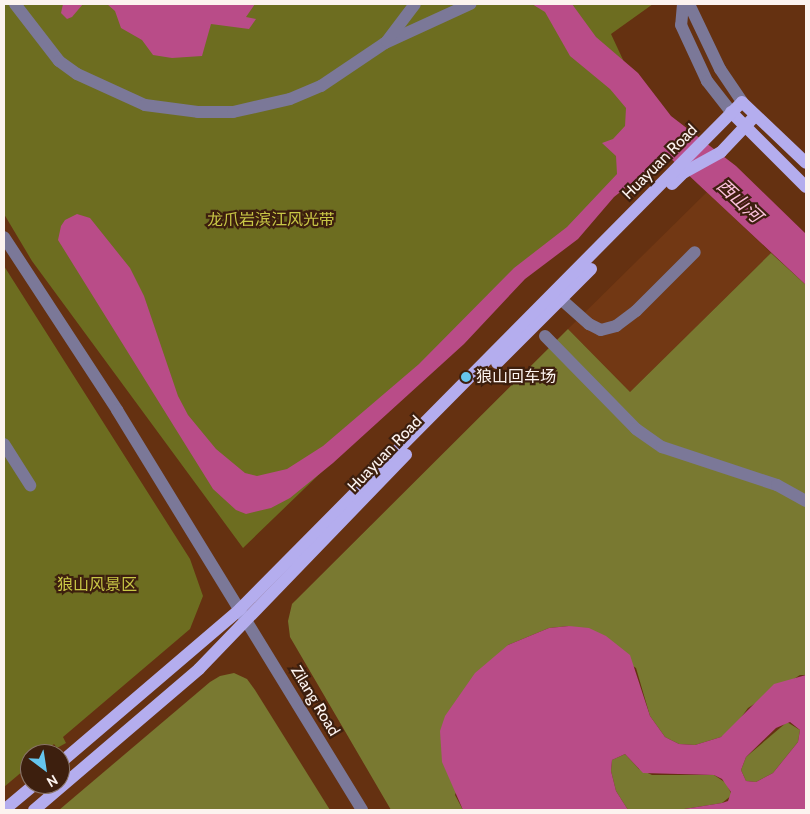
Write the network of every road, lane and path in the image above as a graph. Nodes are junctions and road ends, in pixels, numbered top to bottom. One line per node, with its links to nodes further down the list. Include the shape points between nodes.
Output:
1 (15, 4): 6 (street, via 60,61 77,74 122,97 174,111 233,112 290,98 321,86)
2 (415, 4): 6 (street)
3 (682, 4): 8 (street, via 681,25 708,81)
4 (689, 4): 7 (street, via 720,69)
5 (462, 5): 6 (street)
6 (386, 43)
7 (742, 102): 8 (main road, Huayuan Road); 9 (main road)
8 (731, 112): 10 (main road); 12 (main road, Huayuan Road)
9 (755, 116): 10 (main road, Huayuan Road); 11 (main road)
10 (745, 128): 12 (main road, Huayuan Road, via 721,152); 13 (main road)
11 (806, 163)
12 (679, 171): 16 (main road, Huayuan Road)
13 (806, 187)
14 (4, 237): 21 (street, Zilang Road, via 117,410)
15 (696, 252): 16 (street, via 636,311 616,326 601,330)
16 (558, 297): 21 (main road, Huayuan Road, via 424,437)
17 (545, 336): 20 (street, via 636,429 662,447 777,484)
18 (4, 444): 19 (street)
19 (30, 485)
20 (806, 501)
21 (243, 614): 22 (main road, Huayuan Road); 25 (main road, Huayuan Road, via 199,669); 26 (street, Zilang Road)
22 (70, 755)
23 (23, 794): 24 (main road)
24 (4, 810)
25 (34, 810)
26 (362, 810)

